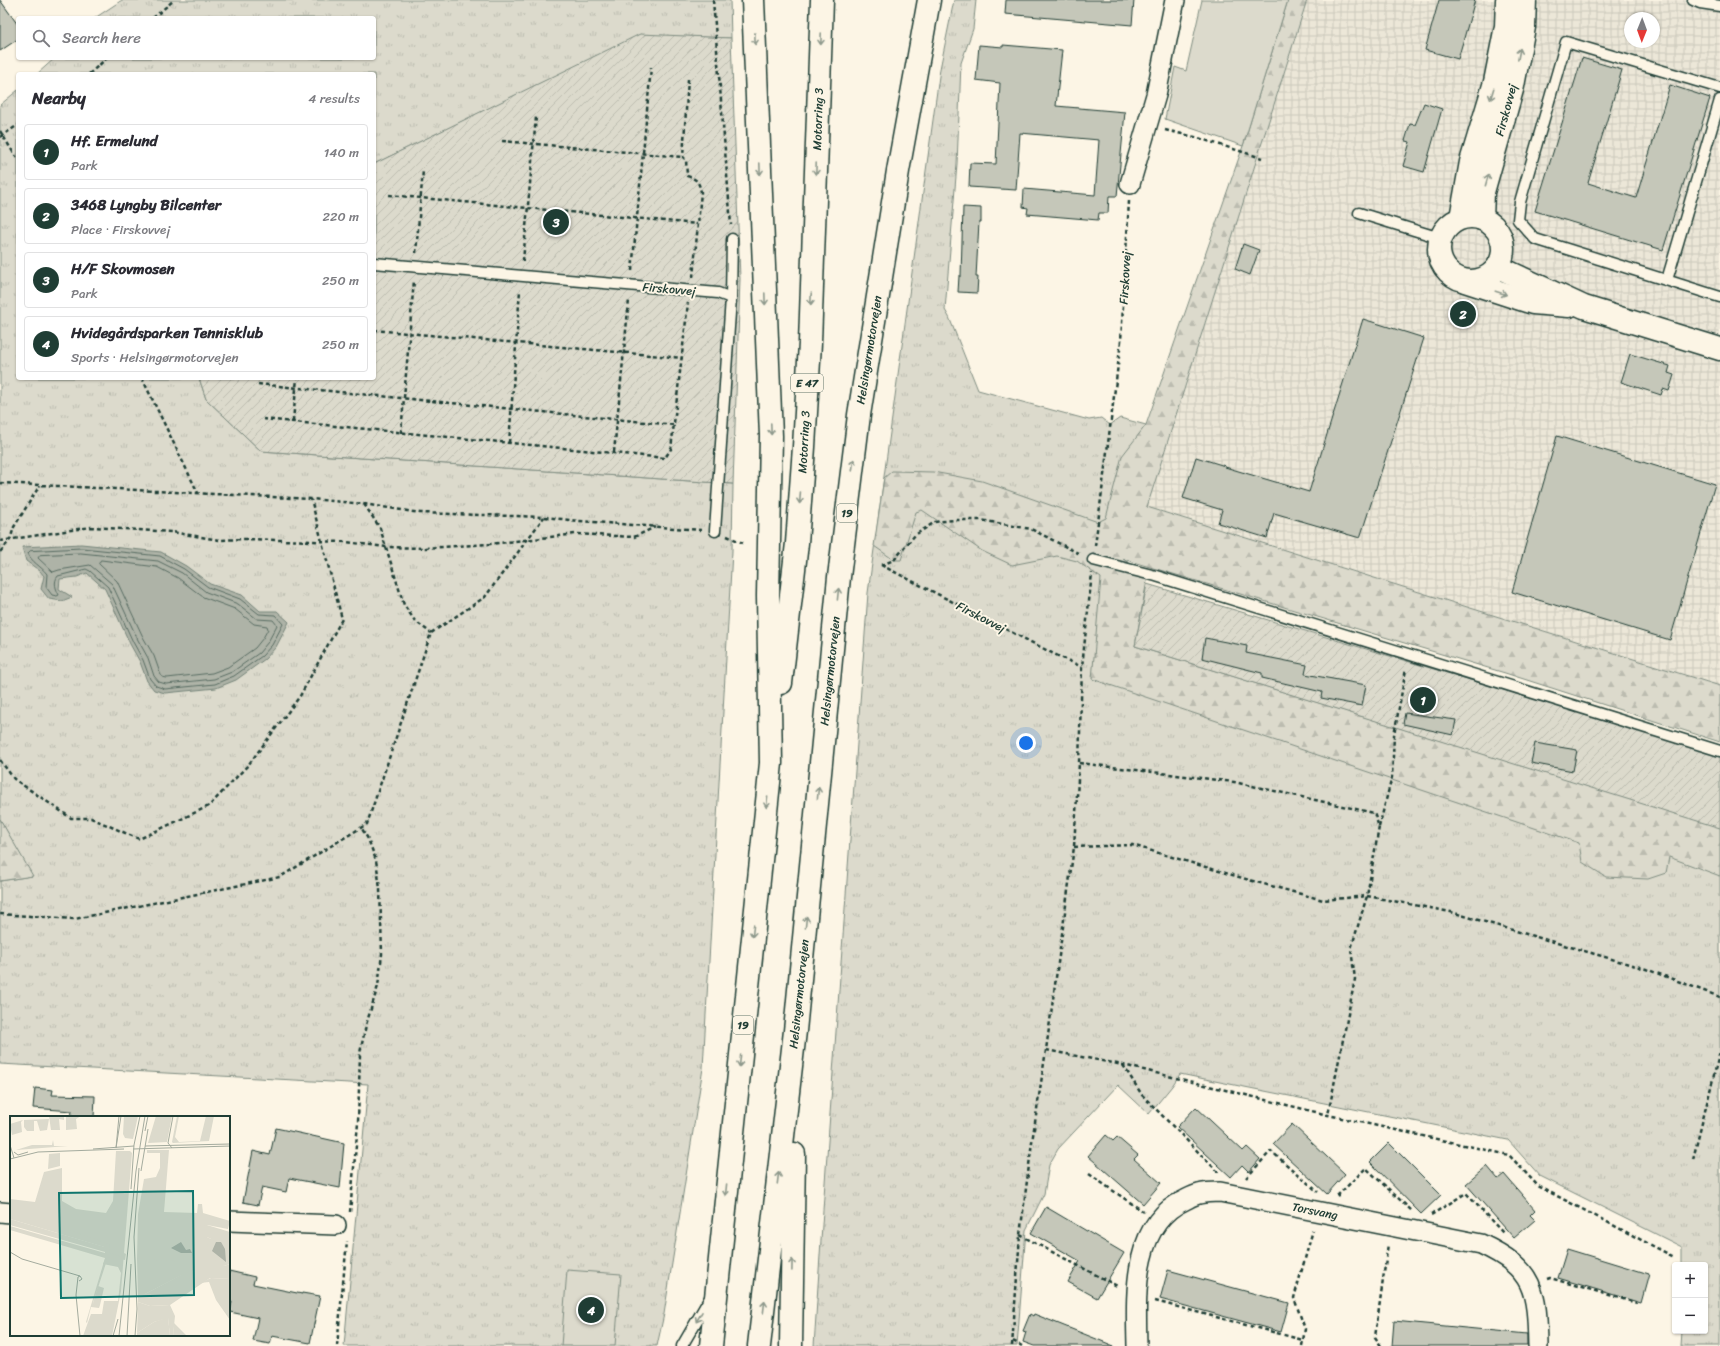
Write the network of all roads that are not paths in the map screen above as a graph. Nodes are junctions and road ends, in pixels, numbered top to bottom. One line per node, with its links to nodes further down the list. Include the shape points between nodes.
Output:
1 (753, 0): 27 (main road, 19, one-way to 27, via 771,436 768,596)
2 (822, 0): 27 (main road, Motorring 3 / E 47, one-way to 27, via 804,447 797,543)
3 (929, 0): 28 (main road, Helsingørmotorvejen / 19, one-way to 3, via 838,585 858,423 898,171)
4 (1175, 0): 11 (street, via 1156,95)
5 (1507, 0): 13 (main road, Firskovvej, one-way to 13, via 1506,26 1495,82 1471,162)
6 (1525, 0): 13 (main road, Firskovvej, one-way to 6, via 1483,192 1513,86 1524,27)
7 (1693, 0): 8 (lane)
8 (1720, 6)
9 (1720, 88): 18 (lane, via 1566,42 1520,202 1518,220 1535,239)
10 (1720, 100): 18 (lane)
11 (1130, 184)
12 (1359, 213): 14 (lane)
13 (1472, 218): 14 (main road, via 1452,222); 17 (main road, via 1494,227 1502,239 1502,258)
14 (1440, 238): 19 (main road, via 1438,246 1441,261 1450,274)
15 (732, 239): 21 (lane)
16 (376, 262): 21 (lane, Firskovvej, via 718,293)
17 (1498, 267): 19 (main road, via 1483,279); 22 (main road)
18 (1667, 280): 20 (lane)
19 (1464, 281): 22 (main road, one-way to 22, via 1533,303)
20 (1720, 297)
21 (731, 298): 24 (lane)
22 (1584, 308): 23 (main road)
23 (1720, 349)
24 (715, 531)
25 (1093, 560): 26 (lane, via 1156,576)
26 (1720, 751)
27 (771, 763): 33 (main road, 19, one-way to 33)
28 (795, 1031): 37 (main road, Helsingørmotorvejen / 19, one-way to 28); 38 (main road, one-way to 28)
29 (0, 1212): 30 (street)
30 (10, 1213)
31 (230, 1221): 32 (street)
32 (336, 1225)
33 (716, 1288): 34 (lane, one-way to 34); 35 (main road); 36 (main road, 19)
34 (682, 1346)
35 (703, 1346)
36 (711, 1346)
37 (759, 1346)
38 (791, 1346)
39 (1137, 1346): 40 (street, Torsvang, via 1136,1296 1141,1264 1147,1241 1157,1221 1176,1204 1198,1194 1220,1192 1324,1209 1391,1226 1422,1226 1481,1244 1503,1254 1520,1269 1532,1285 1537,1310)
40 (1538, 1346)

